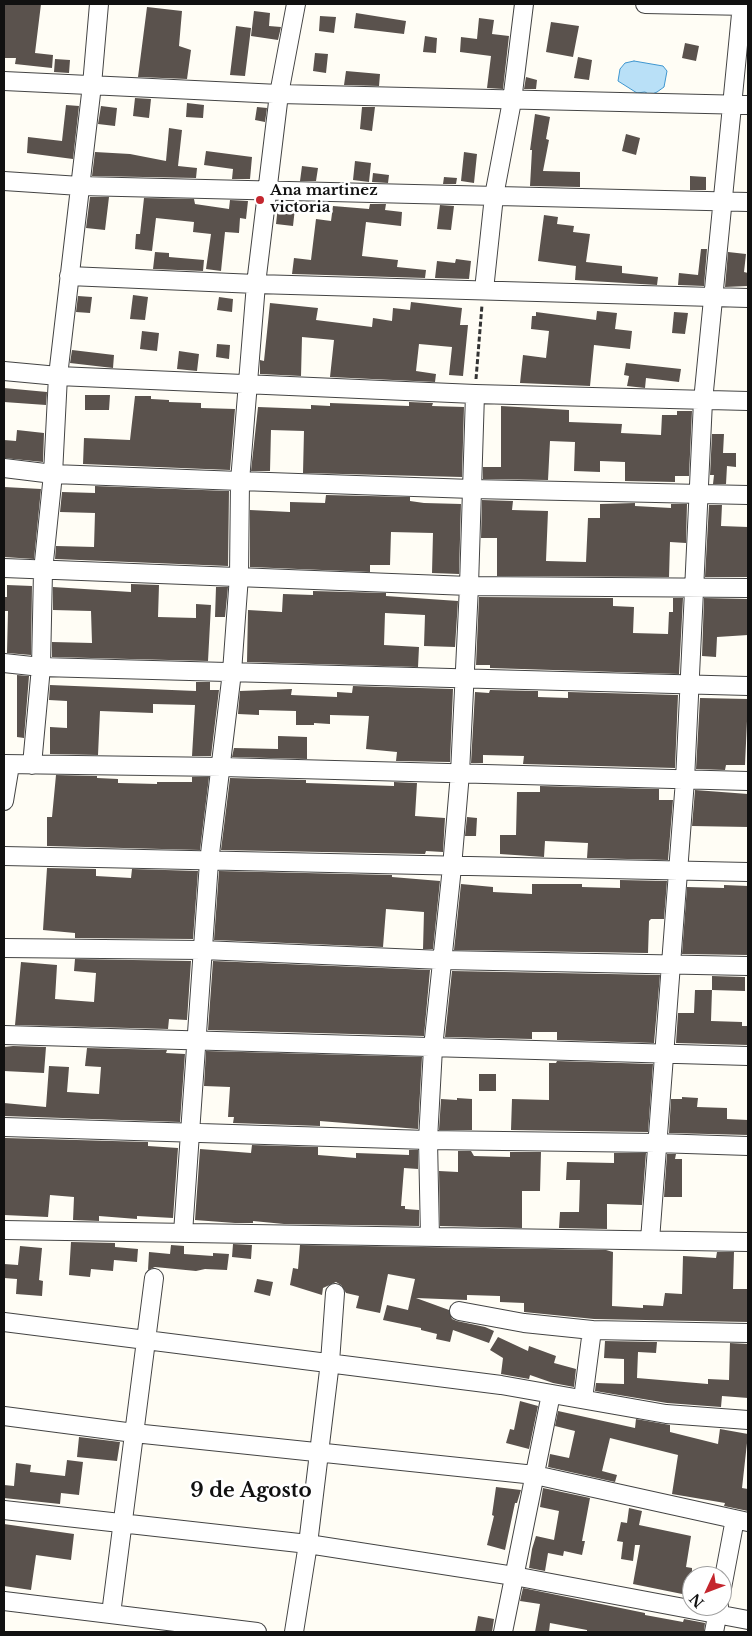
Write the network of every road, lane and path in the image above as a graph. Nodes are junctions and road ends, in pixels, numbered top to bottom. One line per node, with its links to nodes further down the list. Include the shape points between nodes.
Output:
1 (99, 4): 7 (street)
2 (296, 4): 8 (street)
3 (524, 4): 9 (street)
4 (645, 4): 5 (street)
5 (744, 5): 10 (street)
6 (4, 81): 7 (street)
7 (92, 86): 8 (street); 12 (street)
8 (279, 94): 9 (street); 13 (street)
9 (512, 101): 10 (street); 14 (street)
10 (741, 105): 15 (street)
11 (4, 181): 12 (street)
12 (80, 186): 13 (street); 17 (street)
13 (269, 191): 14 (street); 18 (street)
14 (494, 196): 15 (street); 19 (street)
15 (723, 201): 16 (street); 20 (street)
16 (748, 202)
17 (69, 276): 18 (street); 23 (street)
18 (256, 284): 19 (street); 24 (street)
19 (484, 290): 20 (street); 25 (path)
20 (714, 297): 21 (street); 26 (street)
21 (748, 298)
22 (4, 370): 23 (street)
23 (58, 376): 24 (street); 29 (street)
24 (247, 385): 25 (street); 30 (street)
25 (475, 394): 26 (street); 31 (street)
26 (704, 401): 27 (street); 32 (street)
27 (748, 401)
28 (4, 468): 29 (street)
29 (53, 474): 30 (street); 35 (street)
30 (240, 481): 31 (street); 36 (street)
31 (472, 489): 32 (street); 37 (street)
32 (698, 493): 33 (street); 38 (street)
33 (748, 495)
34 (4, 568): 35 (street)
35 (42, 571): 36 (street); 41 (street)
36 (239, 576): 37 (street); 42 (street)
37 (469, 586): 38 (street); 43 (street)
38 (693, 588): 39 (street); 44 (street)
39 (748, 588)
40 (4, 663): 41 (street)
41 (41, 667): 42 (street); 47 (street)
42 (232, 672): 43 (street); 48 (street)
43 (464, 677): 44 (street); 49 (street)
44 (690, 685): 45 (street); 50 (street)
45 (748, 686)
46 (7, 765): 47 (street); 52 (street)
47 (32, 766): 48 (street)
48 (222, 767): 49 (street); 54 (street)
49 (460, 773): 50 (street); 55 (street)
50 (686, 780): 51 (street); 56 (street)
51 (748, 781)
52 (4, 801)
53 (4, 856): 54 (street)
54 (209, 862): 55 (street); 59 (street)
55 (452, 867): 56 (street); 60 (street)
56 (679, 870): 57 (street); 61 (street)
57 (748, 872)
58 (4, 948): 59 (street)
59 (202, 950): 60 (street); 64 (street)
60 (443, 960): 61 (street); 65 (street)
61 (670, 965): 62 (street); 66 (street)
62 (748, 966)
63 (4, 1036): 64 (street)
64 (195, 1040): 65 (street); 69 (street)
65 (433, 1048): 66 (street); 70 (street)
66 (665, 1053): 67 (street); 71 (street)
67 (748, 1056)
68 (4, 1127): 69 (street)
69 (189, 1132): 70 (street); 74 (street)
70 (428, 1140): 71 (street); 75 (street)
71 (656, 1143): 72 (street); 76 (street)
72 (748, 1146)
73 (4, 1230): 74 (street)
74 (183, 1233): 75 (street)
75 (430, 1237): 76 (street)
76 (650, 1240): 77 (street)
77 (748, 1242)
78 (154, 1278): 84 (street)
79 (335, 1293): 85 (street)
80 (459, 1311): 82 (street, via 524,1323)
81 (4, 1322): 84 (street)
82 (592, 1330): 83 (street); 87 (street)
83 (748, 1333)
84 (146, 1340): 85 (street); 90 (street)
85 (330, 1362): 86 (street, via 501,1384); 91 (street)
86 (551, 1394): 87 (street); 92 (street)
87 (583, 1399): 89 (street, via 666,1414)
88 (4, 1416): 90 (street)
89 (748, 1420)
90 (134, 1433): 91 (street); 95 (street)
91 (319, 1451): 92 (street); 96 (street)
92 (535, 1475): 94 (street); 98 (street)
93 (4, 1510): 95 (street)
94 (742, 1521): 97 (street)
95 (123, 1525): 96 (street); 101 (street)
96 (308, 1544): 98 (street); 106 (street)
97 (729, 1566)
98 (514, 1576): 100 (street); 107 (street)
99 (4, 1601): 101 (street)
100 (682, 1603)
101 (112, 1614): 105 (street)
102 (732, 1614): 104 (street)
103 (717, 1616): 108 (street)
104 (748, 1620)
105 (257, 1632)
106 (294, 1632)
107 (503, 1632)
108 (714, 1632)

